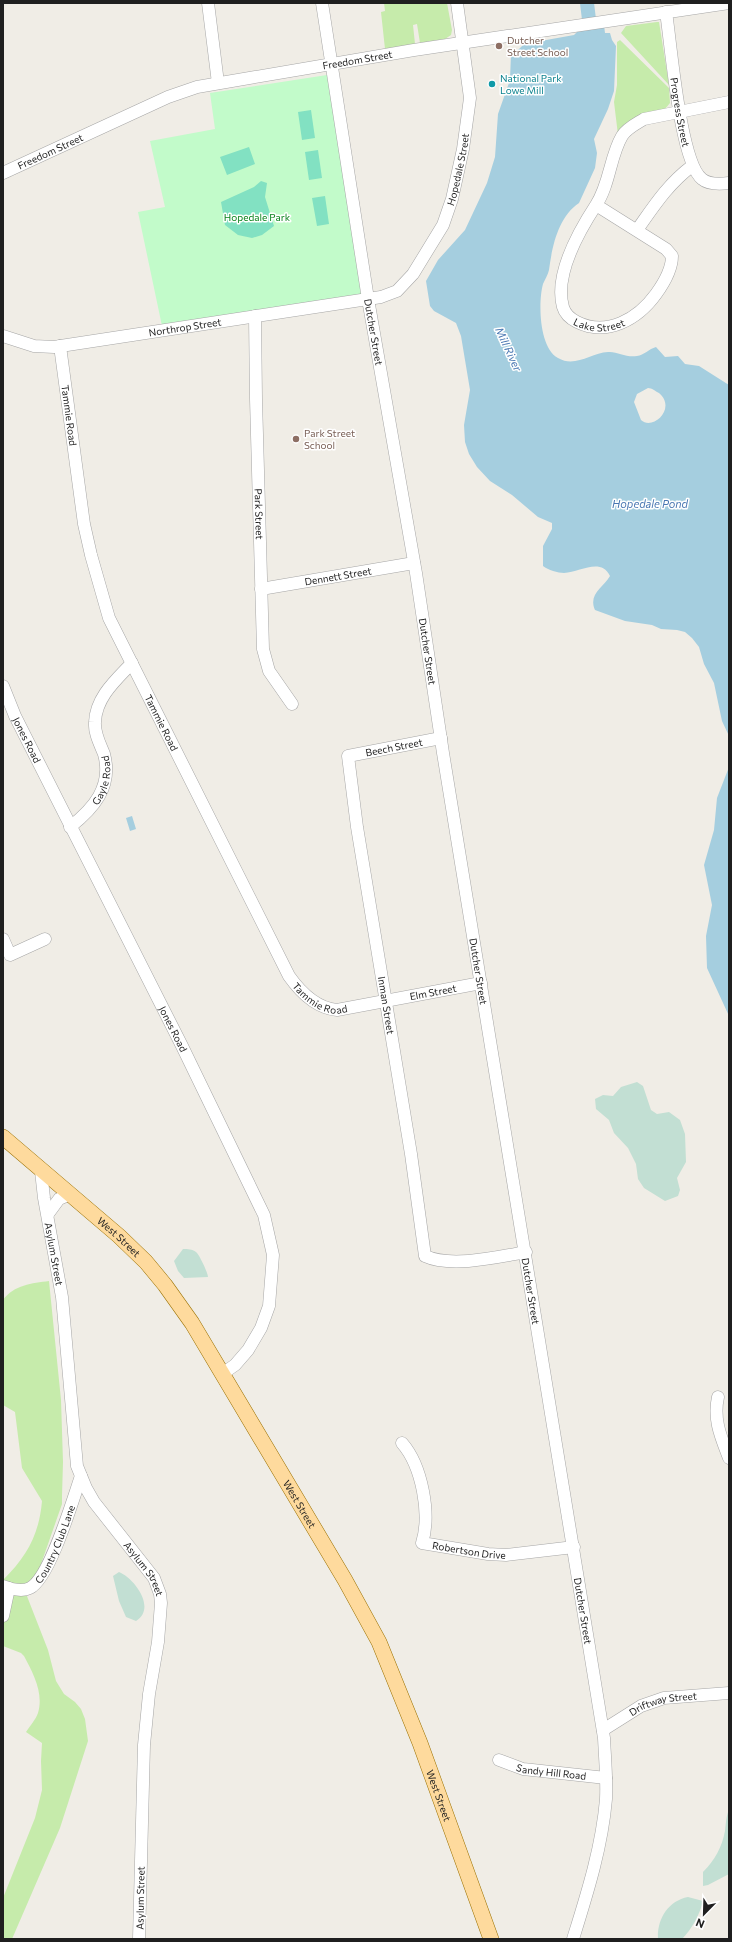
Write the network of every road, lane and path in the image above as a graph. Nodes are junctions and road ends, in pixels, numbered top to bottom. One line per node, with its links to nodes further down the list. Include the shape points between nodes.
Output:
1 (208, 3): 8 (street)
2 (322, 3): 7 (street, Dutcher Street)
3 (457, 3): 6 (street, Hopedale Street)
4 (729, 3): 5 (street, Freedom Street)
5 (666, 12): 6 (street, Freedom Street); 10 (street, Progress Street)
6 (463, 44): 7 (street, Freedom Street); 16 (street, Hopedale Street, via 470,98 469,114 448,213 434,240 403,286 389,295)
7 (332, 64): 8 (street, Freedom Street); 16 (street, Dutcher Street)
8 (218, 83): 12 (street, Freedom Street, via 192,88 168,97)
9 (729, 102): 10 (street, Lake Street)
10 (680, 111): 11 (street, Progress Street); 14 (street, Lake Street, via 644,119 622,136 605,189)
11 (692, 166): 13 (street, Progress Street, via 703,180 717,184); 15 (street, via 664,191)
12 (3, 172)
13 (729, 183)
14 (596, 205): 15 (street, Lake Street); 15 (street, Lake Street, via 576,238 563,277 563,306 566,314 573,320 601,328 621,324 639,312 660,289 672,256 666,249)
15 (637, 230)
16 (368, 299): 17 (street, Northrop Street); 20 (street, Dutcher Street)
17 (255, 316): 19 (street, Northrop Street); 21 (street, Park Street)
18 (3, 336): 19 (street, Northrop Street, via 38,347)
19 (60, 346): 22 (street, Tammie Road, via 88,540 110,618)
20 (414, 563): 21 (street, Dennett Street); 25 (street, Dutcher Street)
21 (262, 589): 24 (street, Park Street, via 264,661)
22 (132, 663): 27 (street, Gayle Road, via 104,694 96,712 96,731 106,770 103,791 92,808); 31 (street, Tammie Road, via 280,959 295,984 312,1001 333,1010 344,1010)
23 (3, 686): 27 (street, Jones Road, via 15,716)
24 (292, 704)
25 (441, 738): 26 (street, Beech Street); 30 (street, Dutcher Street)
26 (348, 756): 31 (street, Inman Street, via 357,827)
27 (70, 827): 37 (street, Jones Road, via 182,1046 264,1216 272,1255 269,1306 248,1350 235,1365)
28 (45, 938): 29 (street, via 10,955)
29 (3, 939)
30 (481, 983): 31 (street, Elm Street); 36 (street, Dutcher Street)
31 (386, 1000): 36 (street, Inman Street, via 425,1256 436,1260 465,1260 496,1258)
32 (3, 1137): 33 (main road, West Street)
33 (41, 1171): 34 (main road, West Street); 35 (street, Asylum Street)
34 (70, 1194): 35 (street, Asylum Street, via 59,1199); 37 (main road, West Street, via 120,1236 156,1274 191,1322)
35 (48, 1214): 41 (street, Asylum Street, via 62,1297 77,1466)
36 (526, 1252): 42 (street, Dutcher Street)
37 (222, 1374): 50 (main road, West Street, via 379,1642 420,1743)
38 (718, 1397): 40 (street, via 715,1412)
39 (402, 1443): 42 (street, Robertson Drive, via 415,1463 422,1494 426,1524 422,1543 506,1555)
40 (729, 1458)
41 (82, 1476): 43 (street, Country Club Lane, via 43,1575 31,1588 19,1590); 49 (street, Asylum Street, via 94,1502 154,1578 162,1603 144,1745)
42 (574, 1547): 46 (street, Dutcher Street)
43 (6, 1587): 44 (street, Country Club Lane)
44 (3, 1616)
45 (729, 1694): 46 (street, Driftway Street, via 664,1698 641,1706)
46 (602, 1730): 48 (street, Dutcher Street)
47 (499, 1760): 48 (street, Sandy Hill Road, via 523,1769)
48 (606, 1778): 51 (street, Dutcher Street, via 606,1800 596,1857)
49 (139, 1939)
50 (491, 1939)
51 (573, 1939)

